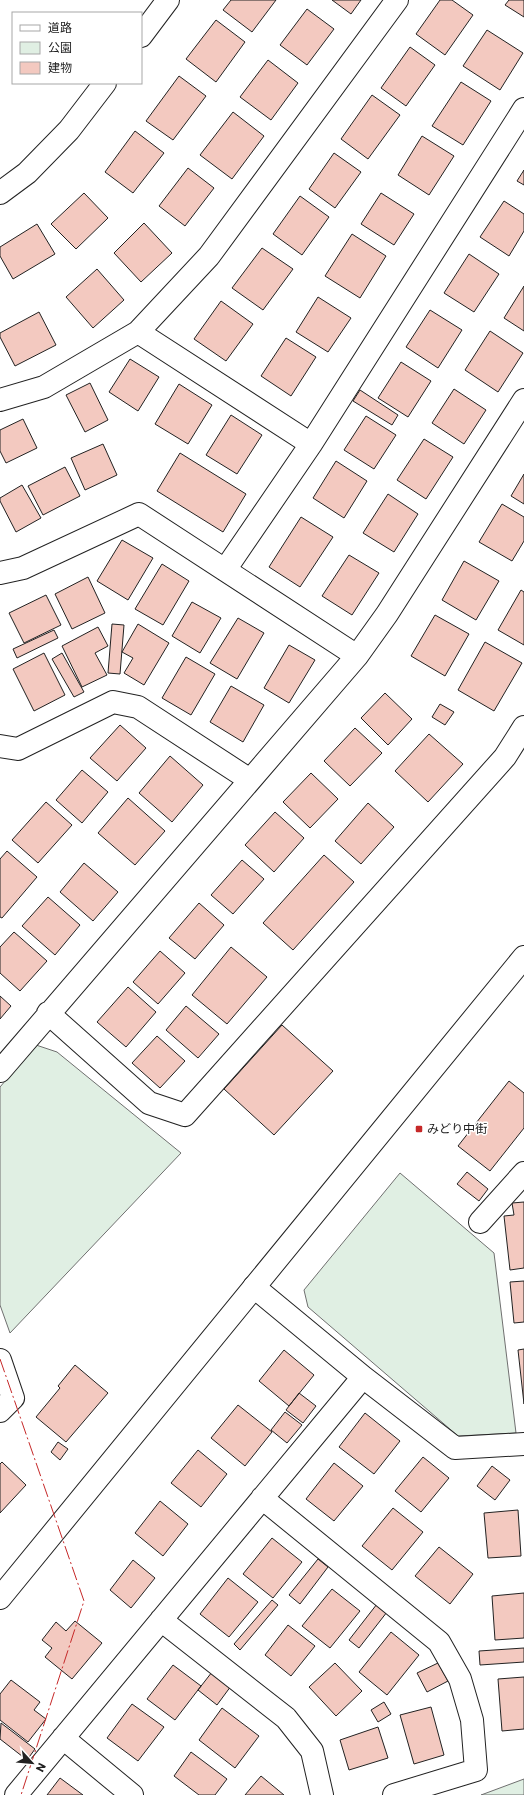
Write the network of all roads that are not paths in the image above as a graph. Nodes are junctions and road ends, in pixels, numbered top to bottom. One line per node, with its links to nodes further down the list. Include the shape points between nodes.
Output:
1 (168, 0): 3 (street)
2 (397, 0): 7 (street, via 209,256)
3 (142, 35)
4 (104, 84): 6 (street, via 68,130 27,173)
5 (524, 109): 10 (street)
6 (0, 192)
7 (138, 332): 8 (street, via 44,387); 10 (street)
8 (0, 400)
9 (524, 400): 13 (street)
10 (311, 444): 11 (street)
11 (225, 570): 12 (street, via 139,514 23,568); 13 (street)
12 (0, 573)
13 (357, 656): 16 (street)
14 (524, 727): 18 (street, via 505,758 185,1115 149,1103)
15 (0, 746): 16 (street, via 18,749 112,702 138,707)
16 (250, 780): 18 (street)
17 (524, 957): 22 (street)
18 (48, 1013): 19 (street)
19 (0, 1071)
20 (524, 1173): 21 (street)
21 (480, 1222)
22 (254, 1288): 24 (street); 28 (street)
23 (0, 1360): 25 (street, via 13,1398)
24 (363, 1377): 26 (street, via 455,1448); 27 (street)
25 (0, 1411)
26 (524, 1444)
27 (262, 1498): 29 (street); 34 (street, via 439,1642 460,1679 472,1720 476,1770)
28 (0, 1598)
29 (161, 1620): 30 (street); 33 (street, via 286,1718 312,1751)
30 (63, 1738): 31 (street); 32 (street)
31 (16, 1795)
32 (132, 1795)
33 (322, 1795)
34 (394, 1795)

